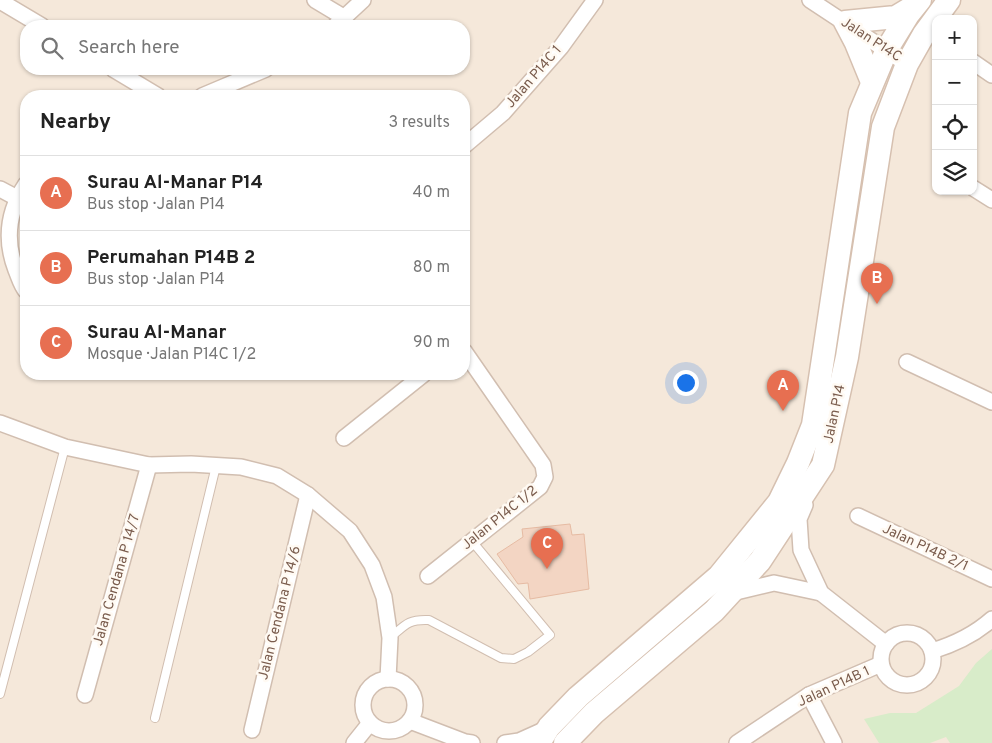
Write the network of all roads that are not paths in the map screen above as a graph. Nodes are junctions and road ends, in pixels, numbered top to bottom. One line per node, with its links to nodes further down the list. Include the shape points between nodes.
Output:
1 (0, 0): 8 (street)
2 (315, 0): 9 (street)
3 (363, 0): 10 (street)
4 (595, 0): 21 (street, Jalan P14C 1, via 561,47 503,113)
5 (810, 0): 11 (street, Jalan P14C)
6 (949, 0): 13 (main road, Jalan P14)
7 (919, 2): 11 (main road, via 896,17); 12 (main road, Jalan P14)
8 (32, 20)
9 (338, 20)
10 (342, 20)
11 (845, 22): 12 (street, Jalan P14C); 18 (main road)
12 (887, 50): 13 (street, Jalan P14C); 18 (main road, Jalan P14)
13 (907, 64): 36 (main road, Jalan P14, via 883,127 847,357)
14 (977, 65): 17 (street)
15 (122, 75): 19 (street)
16 (252, 75): 20 (street)
17 (992, 75)
18 (872, 82): 58 (main road, Jalan P14, via 860,113 813,425 779,502 718,576 578,697)
19 (148, 90)
20 (216, 90)
21 (470, 141)
22 (0, 189): 25 (street)
23 (977, 191): 26 (street)
24 (20, 193): 25 (street)
25 (17, 198): 27 (street, via 8,235 12,261)
26 (992, 200)
27 (20, 281)
28 (470, 360): 40 (street, Jalan P14C 1/2, via 542,465 545,477 540,487)
29 (908, 362): 31 (street)
30 (416, 380): 33 (street)
31 (992, 402)
32 (0, 422): 34 (street)
33 (344, 438)
34 (65, 447): 35 (street); 51 (lane)
35 (149, 465): 37 (street); 53 (street, Jalan Cendana P 14/7)
36 (823, 465): 43 (street, via 799,519 801,550); 44 (main road, Jalan P14, via 760,561)
37 (216, 466): 38 (street, via 241,467 277,476); 54 (lane)
38 (308, 495): 46 (street, via 350,532 372,565 384,597); 57 (street, Jalan Cendana P 14/6)
39 (858, 516): 42 (street, Jalan P14B 2/1)
40 (472, 540): 41 (street, Jalan P14C 1/2); 46 (lane, via 550,635 514,659 501,658 429,620 416,619 405,624)
41 (428, 576)
42 (992, 579)
43 (821, 593): 44 (street, via 774,584 736,592); 47 (street)
44 (714, 611): 62 (main road, Jalan P14, via 594,713)
45 (992, 619): 48 (street, via 953,645)
46 (390, 638): 50 (street)
47 (886, 644): 48 (street, via 892,638 909,632 925,640); 49 (street)
48 (932, 651): 49 (street, via 934,664 918,684 910,686 893,682 886,676)
49 (882, 664): 52 (street, Jalan P14B 1)
50 (388, 679): 55 (street, via 396,680 409,689 415,705); 56 (street, via 373,684 364,698 365,716)
51 (0, 694)
52 (809, 695): 63 (street, Jalan P14B 1); 64 (street)
53 (85, 696)
54 (155, 718)
55 (410, 721): 56 (street, via 403,727 386,731); 60 (street)
56 (370, 723): 59 (street)
57 (252, 730)
58 (544, 735): 61 (street)
59 (354, 743)
60 (468, 743)
61 (505, 743)
62 (565, 743)
63 (737, 743)
64 (834, 743)

